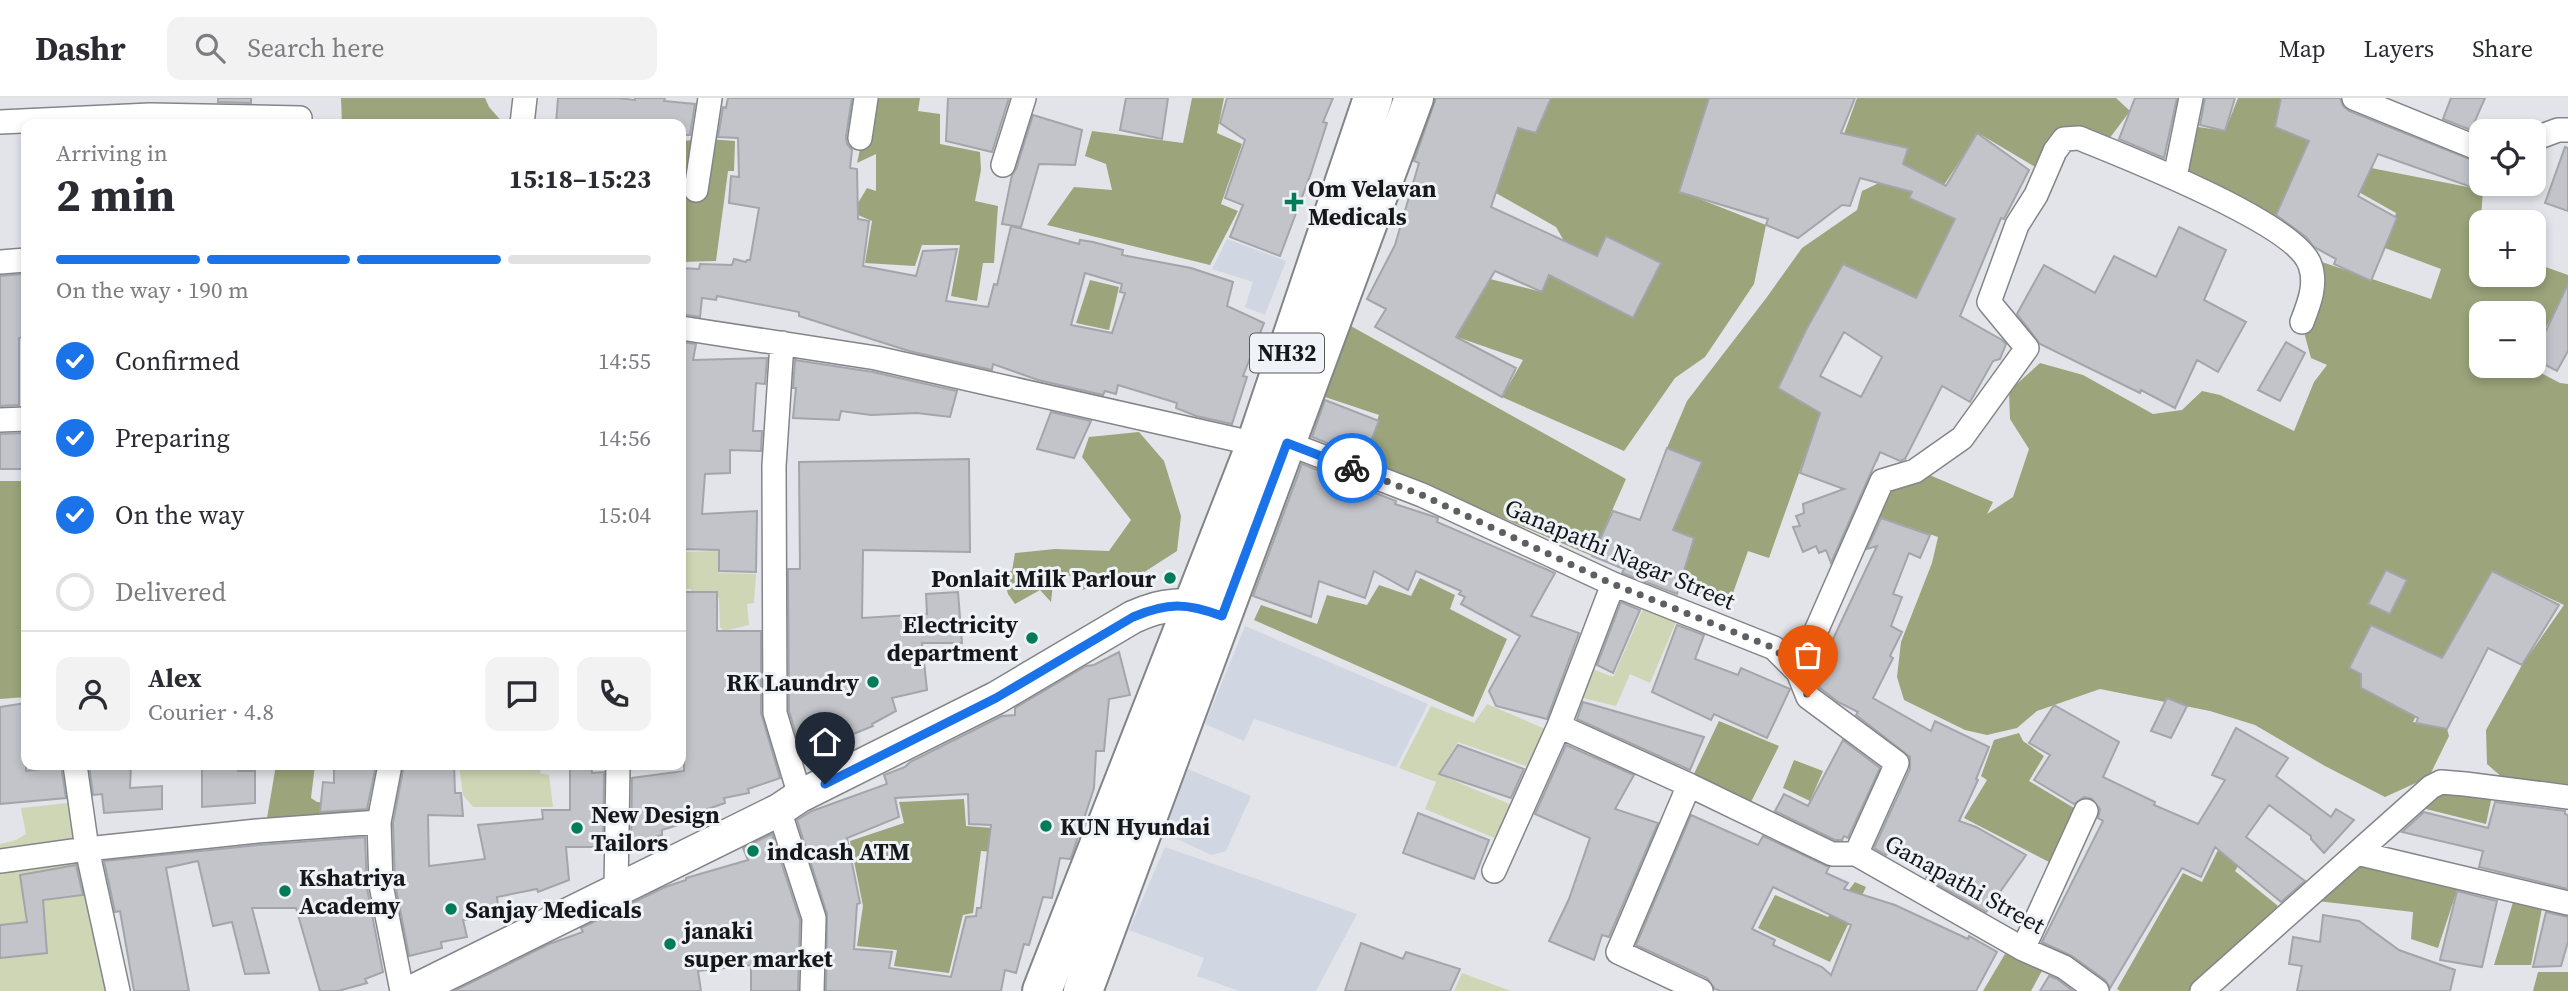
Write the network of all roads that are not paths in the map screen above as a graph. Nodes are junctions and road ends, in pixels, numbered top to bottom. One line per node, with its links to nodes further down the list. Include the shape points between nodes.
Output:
1 (525, 98): 12 (street)
2 (710, 98): 21 (street)
3 (866, 98): 17 (street)
4 (1024, 98): 19 (street)
5 (1373, 98): 29 (highway, NH32)
6 (1414, 98): 29 (highway, NH32)
7 (2191, 98): 20 (street)
8 (2354, 98): 18 (street)
9 (150, 112): 10 (street); 11 (street)
10 (300, 118)
11 (45, 119)
12 (523, 119)
13 (21, 121): 14 (street)
14 (0, 122)
15 (2568, 130): 16 (street)
16 (2546, 134)
17 (860, 138)
18 (2469, 145)
19 (1003, 165)
20 (2175, 177): 24 (street, via 2276,230 2300,248 2312,272 2312,296); 32 (street, via 2078,138 2064,139 2059,145 2017,225 1989,302 2027,348 1962,438 1915,471 1882,481)
21 (696, 190)
22 (21, 260): 23 (street)
23 (0, 262)
24 (2302, 322)
25 (686, 329): 26 (street, Ganapathi Nagar Street)
26 (782, 344): 29 (street, Ganapathi Nagar Street, via 876,358); 40 (street, via 774,466 775,713)
27 (21, 419): 28 (street)
28 (0, 420)
29 (1271, 444): 30 (street, Ganapathi Nagar Street, via 1422,495); 31 (highway, NH32)
30 (1613, 584): 32 (street, Ganapathi Nagar Street, via 1774,648); 33 (street)
31 (1208, 611): 40 (main road, via 1154,607 996,698); 56 (highway, NH32); 57 (highway, NH32)
32 (1798, 672): 34 (street, Ganapathi Nagar Street, via 1808,697)
33 (1559, 726): 38 (street); 47 (street)
34 (1897, 762): 45 (street, Ganapathi Street)
35 (76, 770): 43 (street)
36 (389, 770): 42 (street)
37 (618, 770): 48 (street)
38 (1689, 785): 45 (street, via 1832,854); 58 (street, via 1618,952)
39 (2568, 797): 44 (street, via 2441,782)
40 (789, 803): 48 (main road); 55 (street, via 814,918)
41 (2086, 811): 50 (street)
42 (379, 822): 43 (street); 53 (street, via 381,885)
43 (88, 849): 46 (street); 52 (street)
44 (2357, 853): 49 (street); 51 (street)
45 (1856, 854): 50 (street, Ganapathi Street)
46 (0, 861)
47 (1494, 871)
48 (616, 889): 54 (main road)
49 (2568, 903)
50 (2023, 949): 59 (street, Ganapathi Street, via 2064,968)
51 (2212, 990)
52 (118, 991)
53 (402, 991)
54 (413, 991)
55 (812, 991)
56 (1042, 991)
57 (1083, 991)
58 (1701, 991)
59 (2097, 991)

